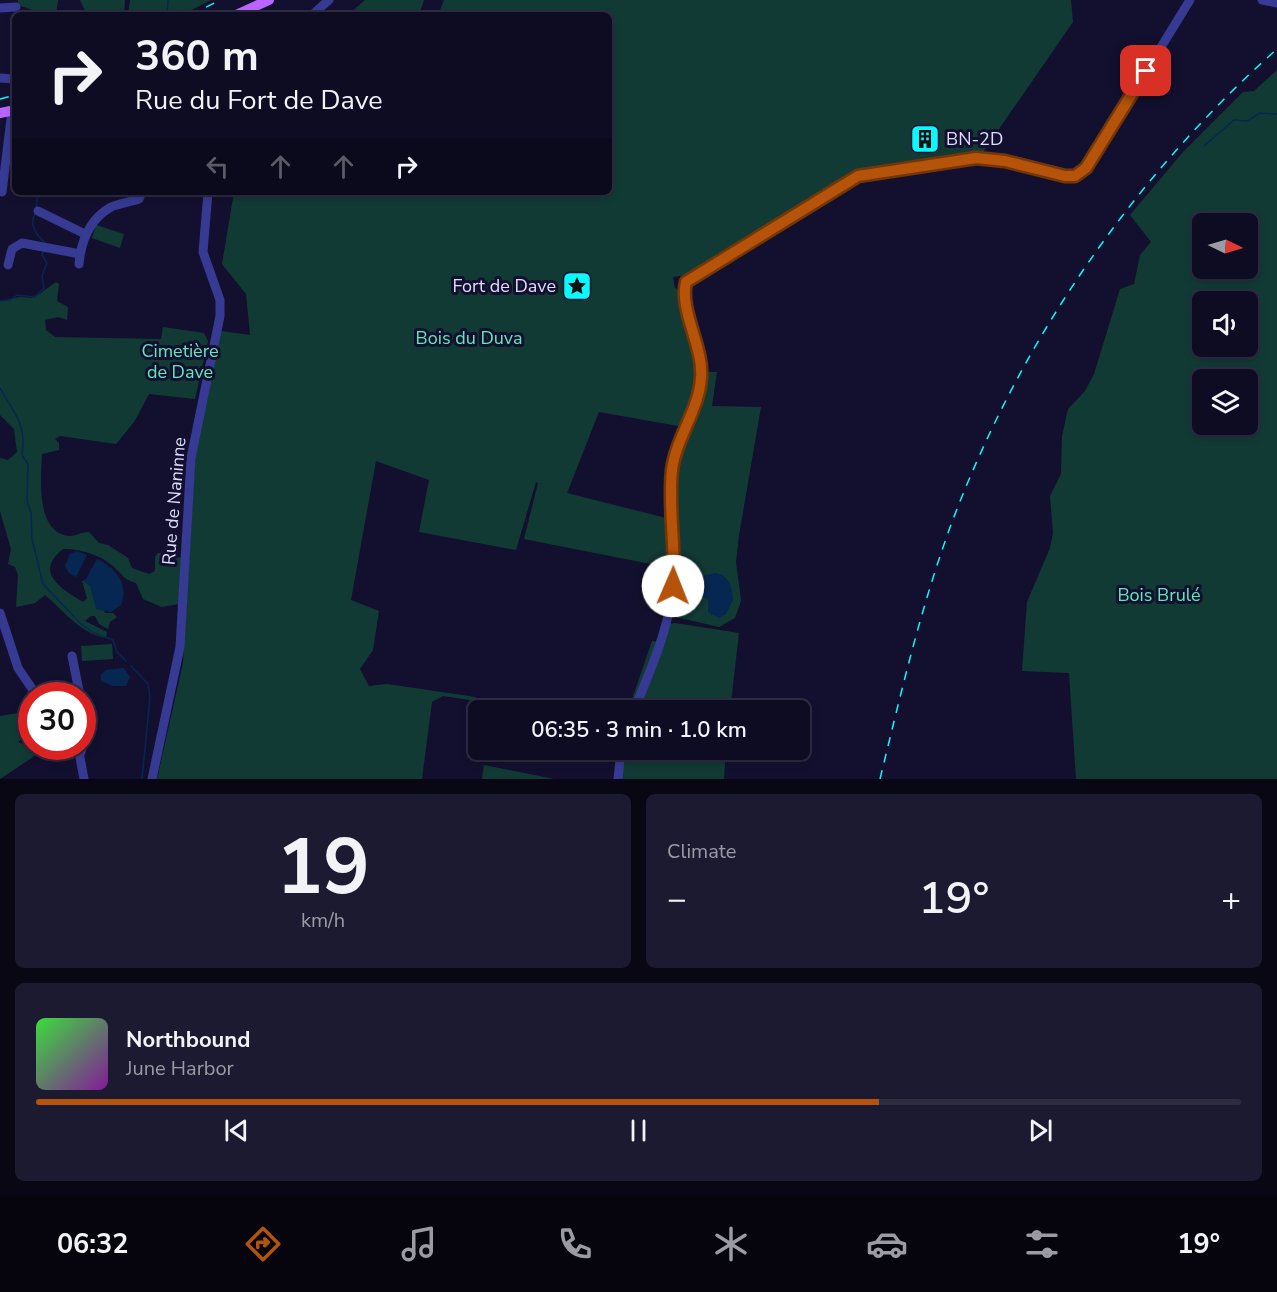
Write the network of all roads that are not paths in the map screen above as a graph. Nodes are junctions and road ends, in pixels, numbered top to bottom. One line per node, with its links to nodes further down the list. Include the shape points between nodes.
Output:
1 (269, 0): 7 (main road)
2 (1190, 0): 15 (street, via 1086,168 1075,176 976,158 858,176)
3 (1262, 0): 4 (street)
4 (1277, 3)
5 (16, 7): 6 (street)
6 (0, 8)
7 (243, 12)
8 (12, 117): 9 (street)
9 (2, 192)
10 (141, 195): 13 (street, via 106,211)
11 (208, 195): 25 (street, Rue de Naninne, via 204,252 220,311 191,458 178,661)
12 (38, 212): 13 (street)
13 (85, 234): 14 (street, via 79,259 25,243 15,245)
14 (8, 265)
15 (686, 282): 16 (street); 21 (street, via 701,378 672,471 672,592)
16 (675, 283)
17 (0, 613): 19 (street, via 18,668)
18 (72, 656): 20 (street)
19 (28, 682)
20 (77, 682)
21 (638, 700)
22 (81, 760): 24 (street)
23 (620, 760): 26 (street)
24 (84, 779)
25 (152, 779)
26 (618, 779)

